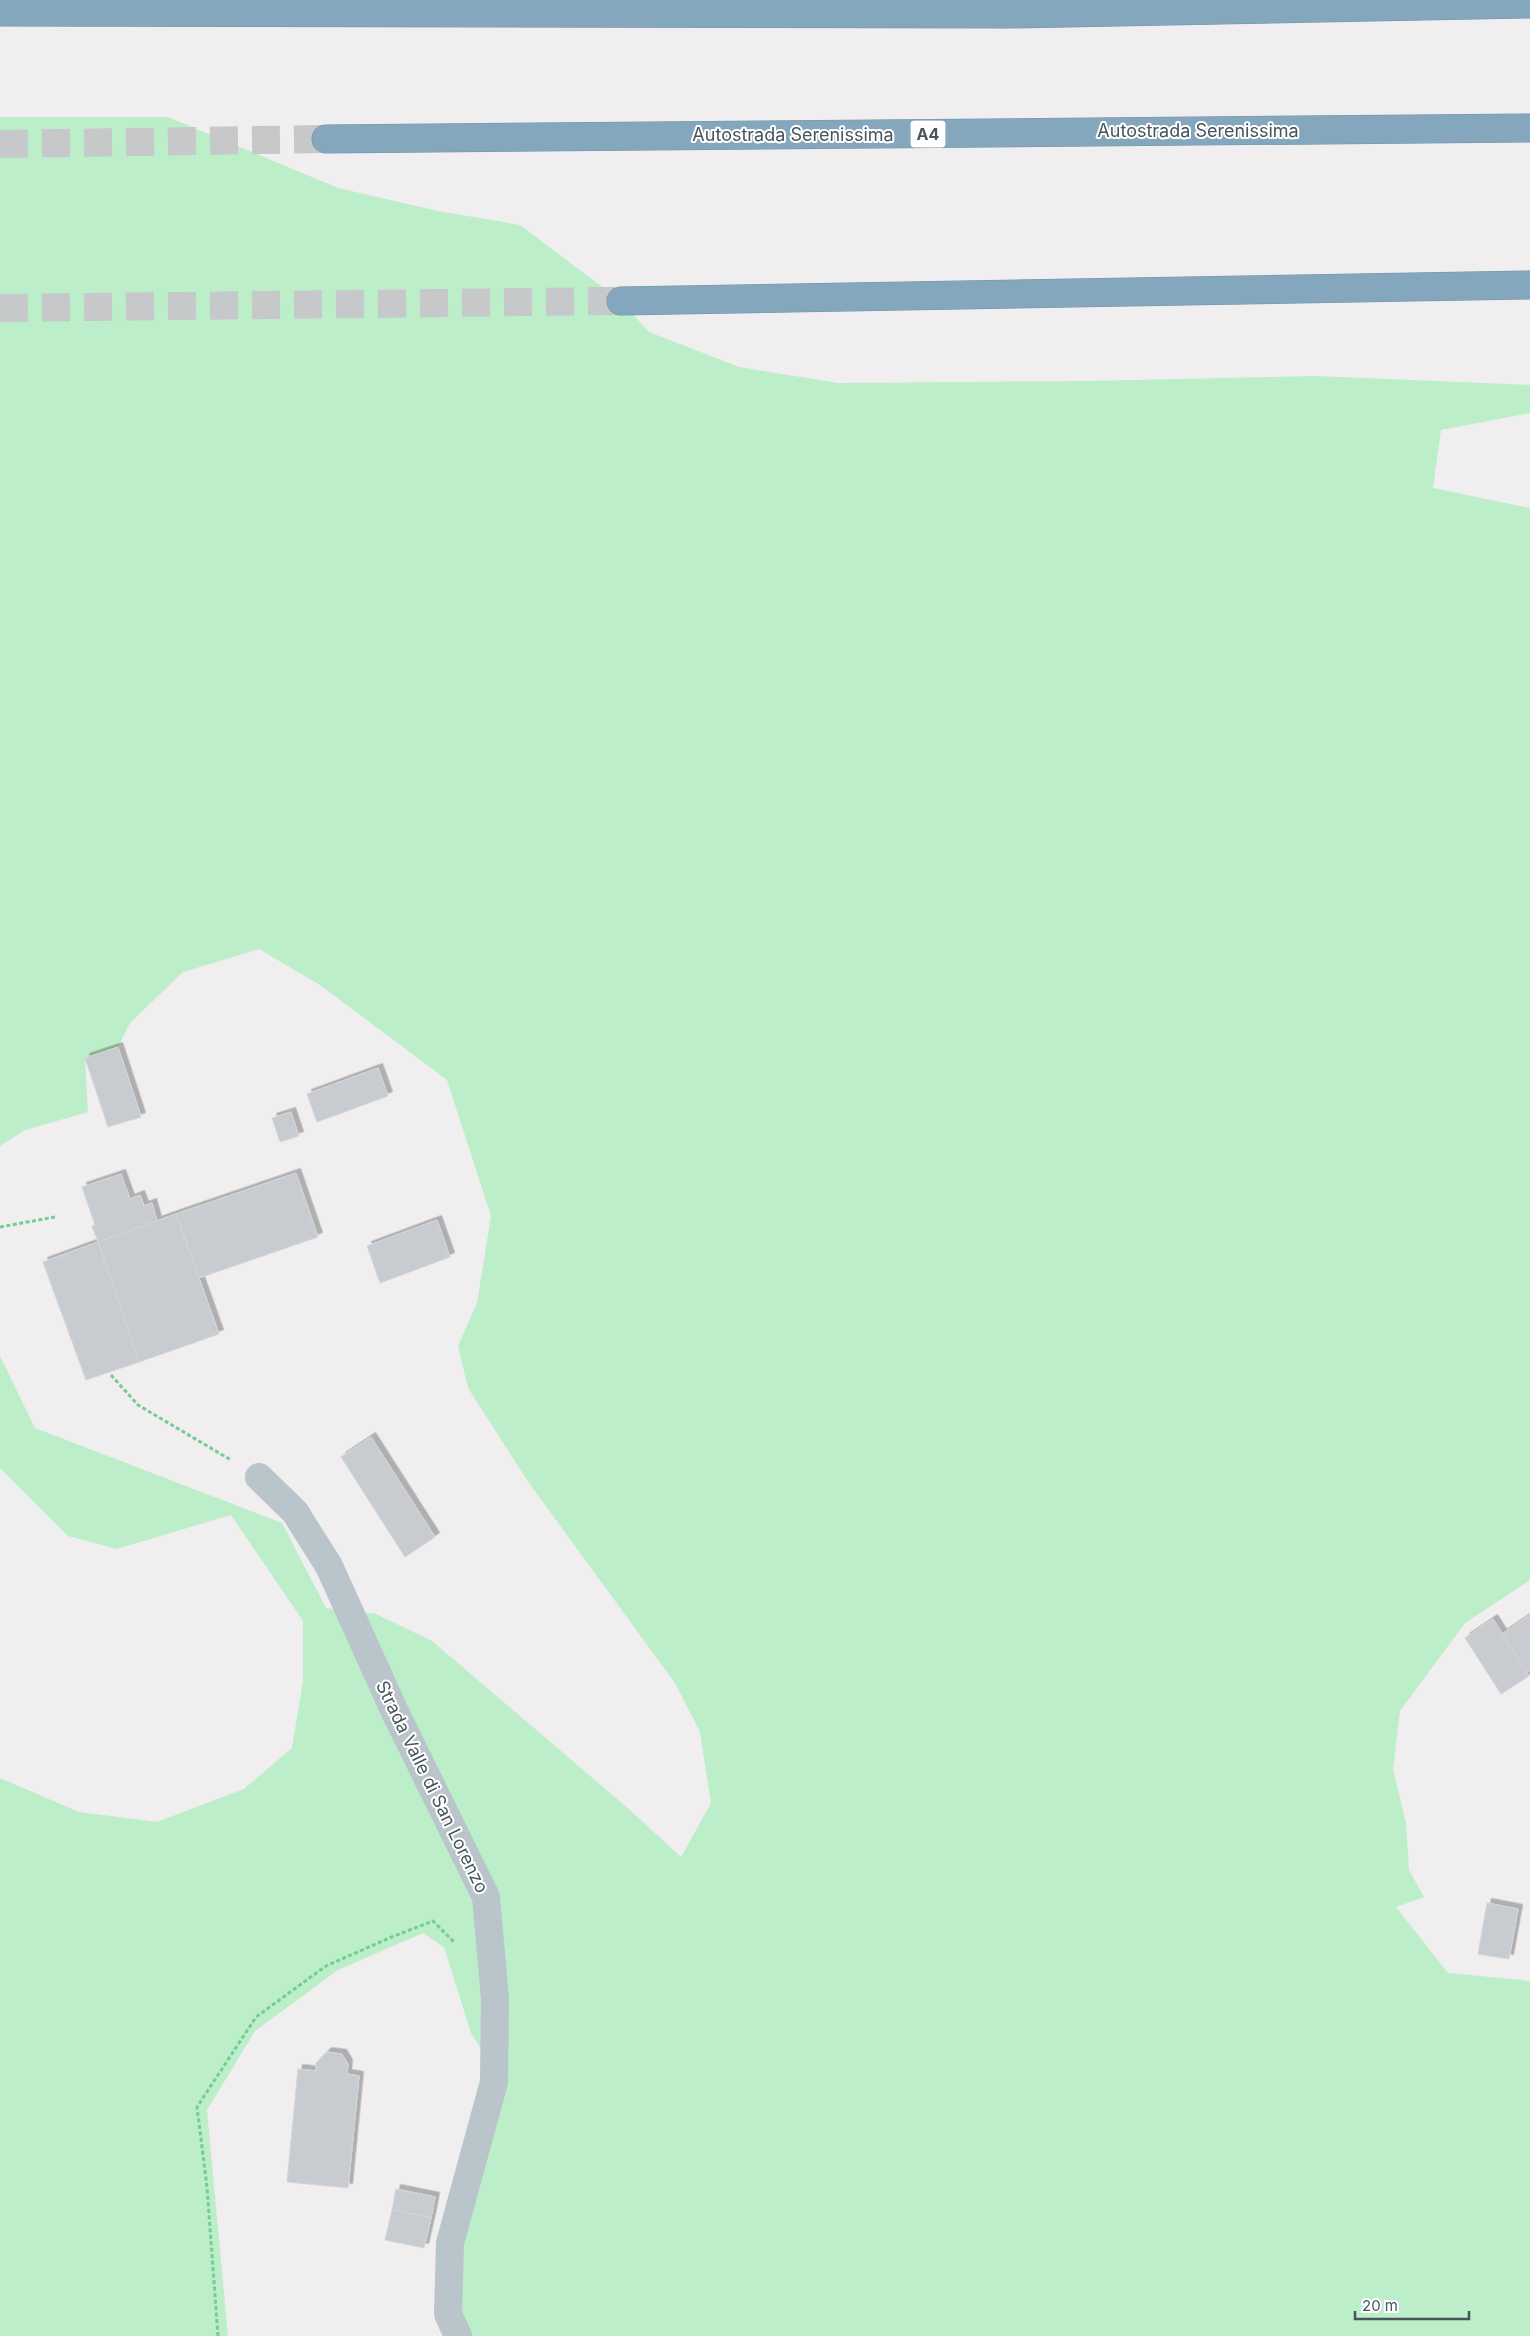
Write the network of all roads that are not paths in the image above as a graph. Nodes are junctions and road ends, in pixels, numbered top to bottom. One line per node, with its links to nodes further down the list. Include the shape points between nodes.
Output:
1 (1530, 4): 2 (highway, via 1010,14)
2 (0, 12)
3 (1530, 128): 4 (highway, Autostrada Serenissima / A4)
4 (326, 139)
5 (1530, 285): 6 (highway)
6 (622, 302)
7 (259, 1477): 8 (street, Strada Valle di San Lorenzo, via 295,1512 329,1566 394,1710 486,1897 495,1999 494,2082 450,2243 448,2314)
8 (458, 2336)

